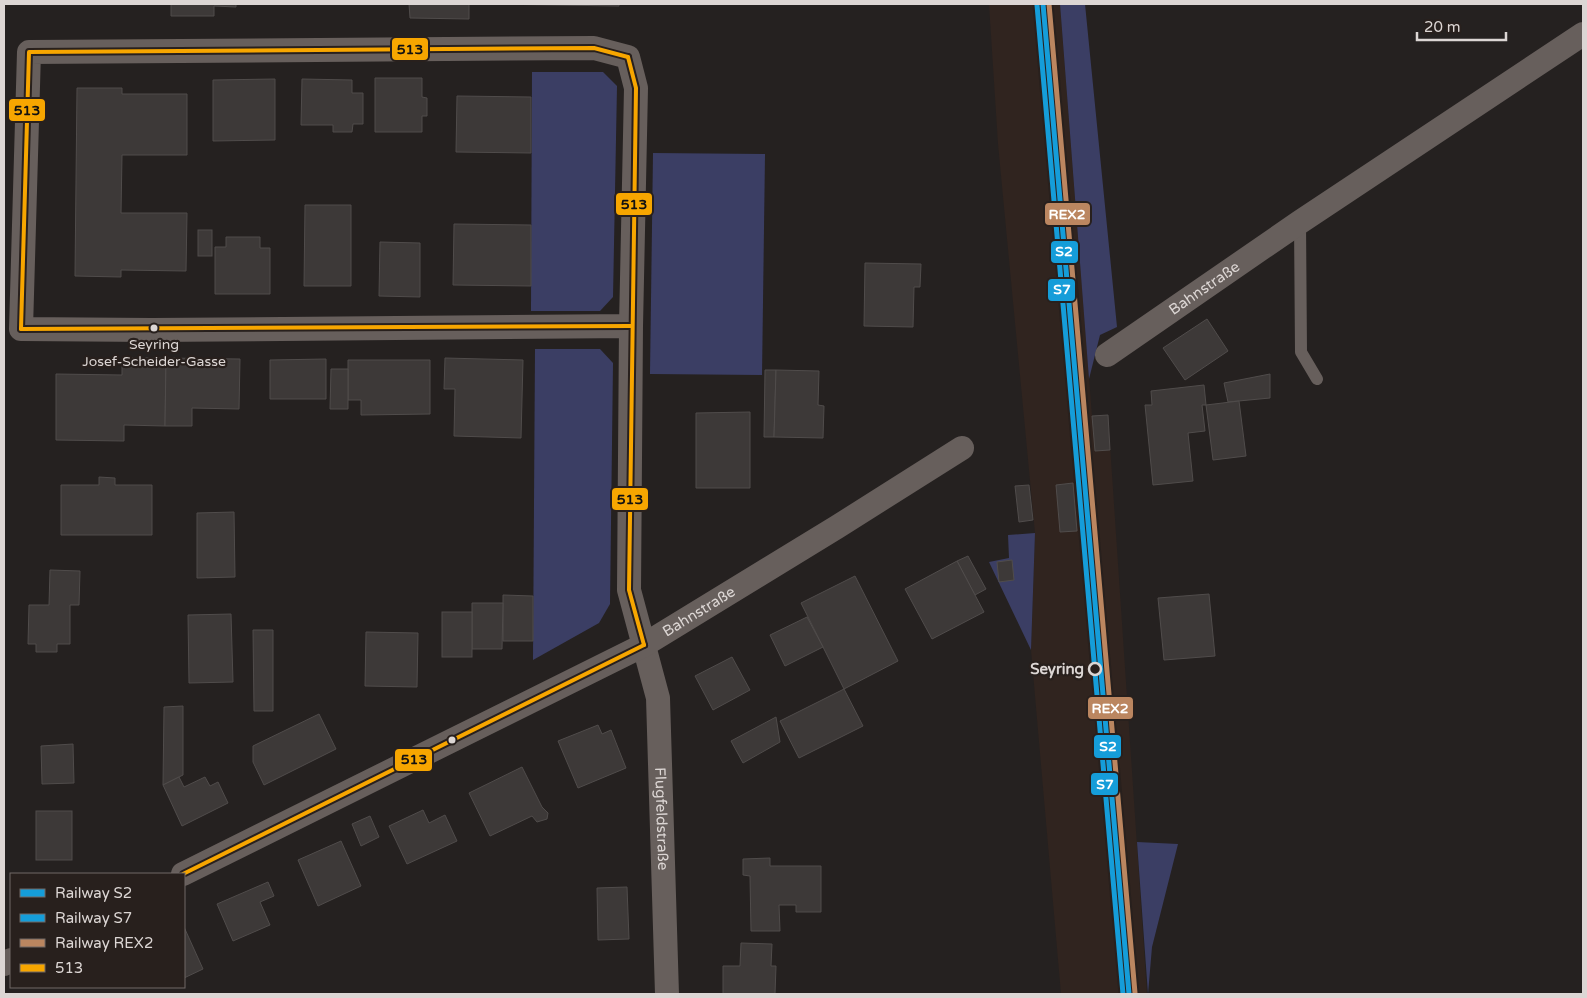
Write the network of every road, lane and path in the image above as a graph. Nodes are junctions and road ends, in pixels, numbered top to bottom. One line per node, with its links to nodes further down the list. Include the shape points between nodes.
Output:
1 (1583, 34): 2 (street, Bahnstraße)
2 (1300, 222): 4 (street, Bahnstraße); 5 (lane, via 1301,352)
3 (630, 326): 3 (street, Flugfeldstraße, via 636,88 628,57 594,48 29,52 21,329); 7 (street, Flugfeldstraße, via 629,590)
4 (1107, 355)
5 (1317, 379)
6 (962, 448): 7 (street, Bahnstraße)
7 (644, 645): 8 (street, Bahnstraße); 9 (street, Flugfeldstraße, via 658,698)
8 (185, 873)
9 (667, 994)

